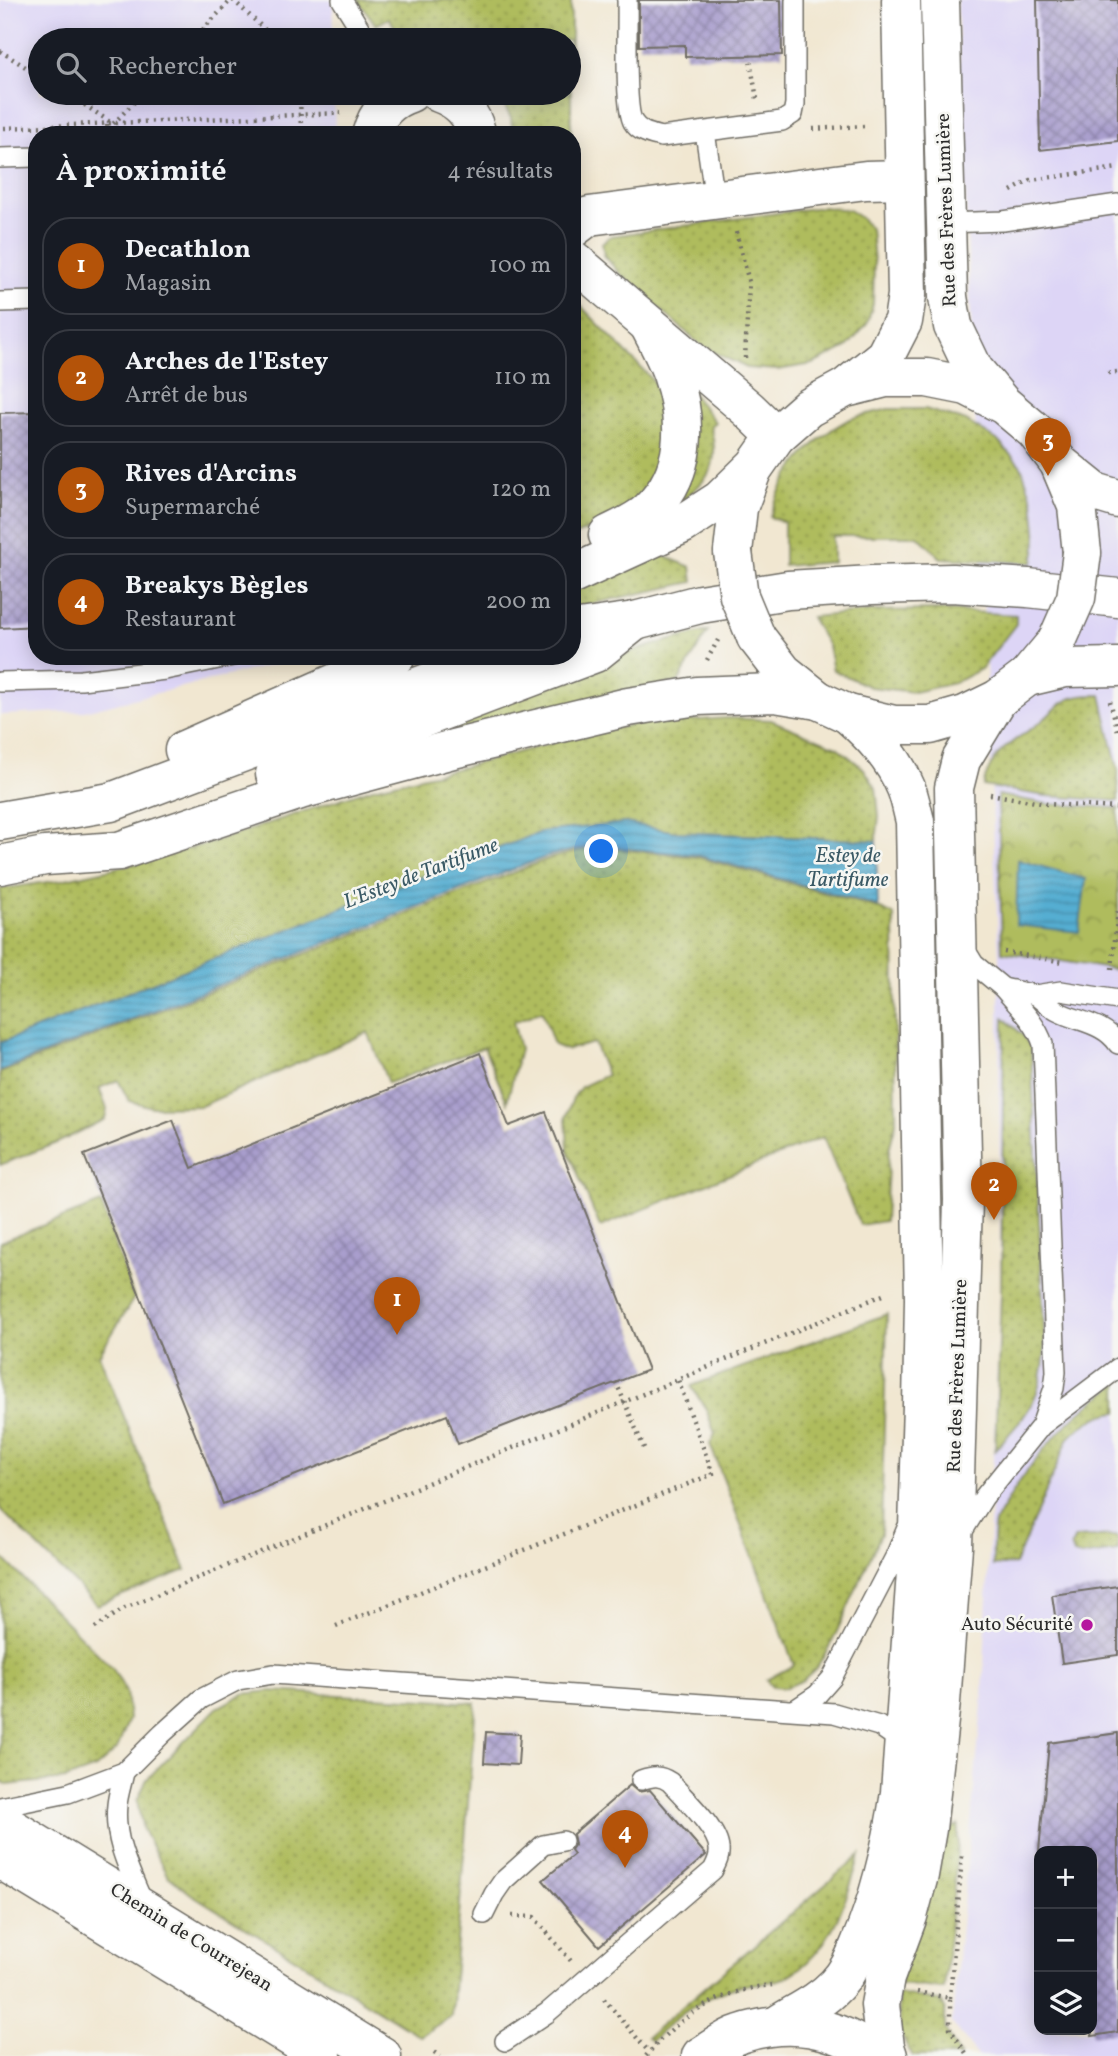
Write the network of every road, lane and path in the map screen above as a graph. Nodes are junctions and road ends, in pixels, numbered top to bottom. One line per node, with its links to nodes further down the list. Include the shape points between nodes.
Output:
1 (232, 0): 7 (path); 8 (path)
2 (342, 0): 9 (lane)
3 (627, 0): 27 (lane, via 632,121 643,132 661,137)
4 (795, 0): 27 (lane, via 793,114 782,121)
5 (901, 0): 31 (main road)
6 (940, 0): 36 (main road, Rue des Frères Lumière)
7 (205, 28)
8 (263, 28)
9 (360, 28)
10 (0, 51): 11 (path)
11 (28, 68)
12 (84, 105): 19 (path)
13 (131, 105): 20 (path)
14 (300, 105): 17 (path)
15 (389, 105): 18 (main road, via 375,122)
16 (460, 105): 25 (main road)
17 (301, 117): 18 (path, via 338,115); 20 (path); 24 (path)
18 (360, 121)
19 (107, 122): 20 (path); 22 (path); 23 (path)
20 (113, 124)
21 (28, 126): 26 (path)
22 (36, 126)
23 (107, 126)
24 (301, 126)
25 (475, 126)
26 (0, 128)
27 (705, 132): 33 (lane)
28 (28, 157): 29 (lane)
29 (0, 158)
30 (1118, 167): 32 (path, via 1031,180)
31 (904, 179): 33 (main road); 44 (main road, via 907,295 903,321 885,356)
32 (1007, 194)
33 (723, 199): 35 (main road, via 589,216); 41 (path, via 732,216 749,282)
34 (1118, 205): 36 (lane, via 1003,221)
35 (581, 222)
36 (946, 223): 45 (main road, Rue des Frères Lumière, via 953,326 974,370)
37 (581, 267): 40 (main road)
38 (28, 301): 39 (lane)
39 (0, 302)
40 (649, 325): 46 (main road); 50 (main road, via 680,399 684,429 680,453 664,494 649,512)
41 (745, 360)
42 (1118, 372): 43 (path)
43 (1108, 373)
44 (845, 388): 45 (main road, via 885,377 927,377 967,386); 46 (main road, via 808,408)
45 (1004, 405): 47 (main road, via 1035,431)
46 (776, 436): 48 (main road)
47 (1059, 463): 49 (main road, via 1095,492); 62 (main road, Rue des Frères Lumière, bridge, via 1077,506 1082,553 1076,598 1057,641)
48 (755, 466): 51 (main road, via 720,500 683,524); 63 (main road, Rue des Frères Lumière, bridge, via 738,508 733,552 739,596 756,637 783,672)
49 (1118, 499)
50 (581, 547)
51 (581, 571)
52 (1118, 597): 53 (main road, via 952,583 872,585 788,590 700,604)
53 (635, 621): 54 (main road); 55 (main road, via 595,653)
54 (581, 629)
55 (581, 658)
56 (189, 665): 61 (lane, via 93,679)
57 (375, 665): 66 (main road)
58 (475, 665): 66 (main road, via 111,802)
59 (563, 665): 67 (main road, via 117,834)
60 (1118, 667): 62 (main road, via 1065,668)
61 (0, 682)
62 (1013, 688): 63 (main road, via 965,715 930,724 894,725); 64 (main road, Rue des Frères Lumière, via 961,760)
63 (833, 707): 67 (main road, via 775,693 697,696 628,707 300,790 119,851); 85 (main road, Rue des Frères Lumière, via 876,739 907,789 915,821 924,1299)
64 (954, 788): 65 (path, via 1047,804); 70 (main road, Rue des Frères Lumière)
65 (1118, 808)
66 (15, 818)
67 (45, 856): 68 (main road)
68 (0, 865)
69 (1118, 909): 73 (path, via 1112,970)
70 (957, 936): 74 (lane, via 974,964); 86 (main road, Rue des Frères Lumière, via 964,1200)
71 (1002, 952): 72 (path)
72 (1071, 963)
73 (1118, 970)
74 (1003, 988): 75 (lane); 83 (lane, via 1040,1034 1042,1044 1056,1372)
75 (1035, 995): 76 (lane, via 1061,991); 77 (lane, via 1057,1011 1101,1027)
76 (1118, 1000)
77 (1118, 1044)
78 (897, 1295): 80 (path, via 883,1295)
79 (1118, 1368): 83 (lane)
80 (678, 1380): 82 (path); 87 (path, via 713,1474)
81 (616, 1382): 82 (path)
82 (624, 1402): 84 (path); 88 (path, via 125,1608)
83 (1041, 1426): 86 (lane, via 984,1497)
84 (644, 1448)
85 (919, 1500): 89 (lane, via 832,1678); 90 (main road, Rue des Frères Lumière)
86 (953, 1547): 107 (main road, Rue des Frères Lumière, via 933,1795 914,1896 880,2006)
87 (336, 1626)
88 (96, 1628)
89 (796, 1709): 90 (lane, via 834,1713 879,1726); 91 (lane, via 273,1674 238,1680 201,1699)
90 (904, 1753): 99 (main road, Rue des Frères Lumière, via 886,1870 851,1966 822,1998)
91 (124, 1772): 93 (lane, via 68,1794); 97 (lane, via 117,1833)
92 (641, 1780): 100 (lane, via 652,1776 670,1782 714,1833 720,1848 713,1870 547,2013)
93 (0, 1807)
94 (0, 1821): 97 (main road, Chemin de Courrejean)
95 (564, 1842): 98 (lane, via 543,1845 503,1881)
96 (0, 1859): 102 (main road, Chemin de Courrejean)
97 (146, 1910): 103 (main road, Chemin de Courrejean)
98 (484, 1914)
99 (779, 2024): 105 (main road, via 738,2034); 106 (main road, via 817,2027 853,2041)
100 (505, 2041)
101 (433, 2052): 104 (path)
102 (322, 2056)
103 (382, 2056)
104 (440, 2056)
105 (701, 2056)
106 (875, 2056)
107 (888, 2056)

